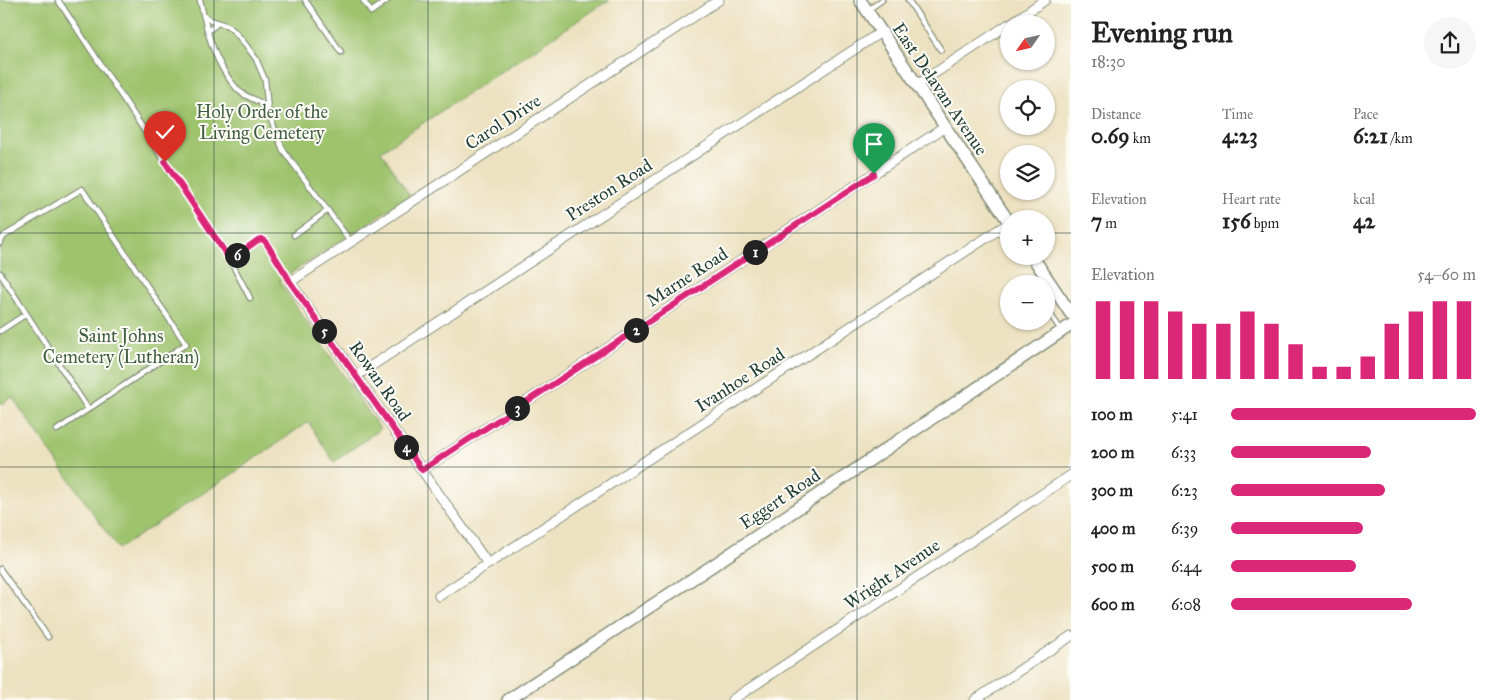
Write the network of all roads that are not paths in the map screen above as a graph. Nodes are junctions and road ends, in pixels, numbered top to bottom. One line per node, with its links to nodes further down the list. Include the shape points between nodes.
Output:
1 (58, 0): 31 (lane)
2 (200, 0): 13 (lane)
3 (305, 0): 19 (lane)
4 (363, 0): 5 (lane, via 371,12)
5 (388, 0)
6 (719, 0): 29 (street, Carol Drive)
7 (860, 0): 11 (street, East Delavan Avenue)
8 (882, 0): 11 (lane)
9 (908, 0): 18 (lane)
10 (1045, 0): 12 (street)
11 (866, 10): 17 (street, East Delavan Avenue)
12 (1022, 15)
13 (204, 16): 14 (lane); 16 (lane)
14 (218, 23): 16 (lane); 21 (lane, via 234,31 251,52 264,75)
15 (1000, 30): 20 (street)
16 (208, 31): 22 (lane, via 225,73 240,91)
17 (881, 32): 20 (street, East Delavan Avenue); 41 (street, Preston Road)
18 (941, 50)
19 (341, 52)
20 (917, 86): 24 (street, East Delavan Avenue)
21 (266, 92): 22 (lane); 23 (lane)
22 (256, 100): 23 (lane)
23 (268, 110): 25 (lane, via 283,150)
24 (945, 128): 26 (street, East Delavan Avenue); 44 (street, Marne Road)
25 (328, 210): 28 (lane); 29 (lane)
26 (1001, 210)
27 (1000, 228): 46 (street, Ivanhoe Road)
28 (294, 235)
29 (350, 242): 33 (street, Carol Drive)
30 (0, 243): 42 (lane, via 4,236 82,189 186,344)
31 (230, 260): 33 (lane, via 262,239); 35 (lane)
32 (0, 273): 36 (lane)
33 (290, 282): 41 (street, Rowan Road)
34 (1055, 297): 37 (street)
35 (250, 298)
36 (26, 314): 40 (lane); 42 (lane)
37 (1071, 314)
38 (1055, 317): 39 (lane)
39 (1067, 328): 51 (street, Eggert Road)
40 (0, 331)
41 (356, 376): 44 (street, Rowan Road)
42 (88, 409): 43 (lane)
43 (58, 430)
44 (422, 470): 46 (street, Rowan Road)
45 (1071, 475): 52 (street, Wright Avenue)
46 (488, 564): 48 (street, Ivanhoe Road)
47 (0, 569): 50 (lane)
48 (439, 596)
49 (1071, 636): 53 (street)
50 (48, 637)
51 (508, 700)
52 (732, 700)
53 (975, 700)

